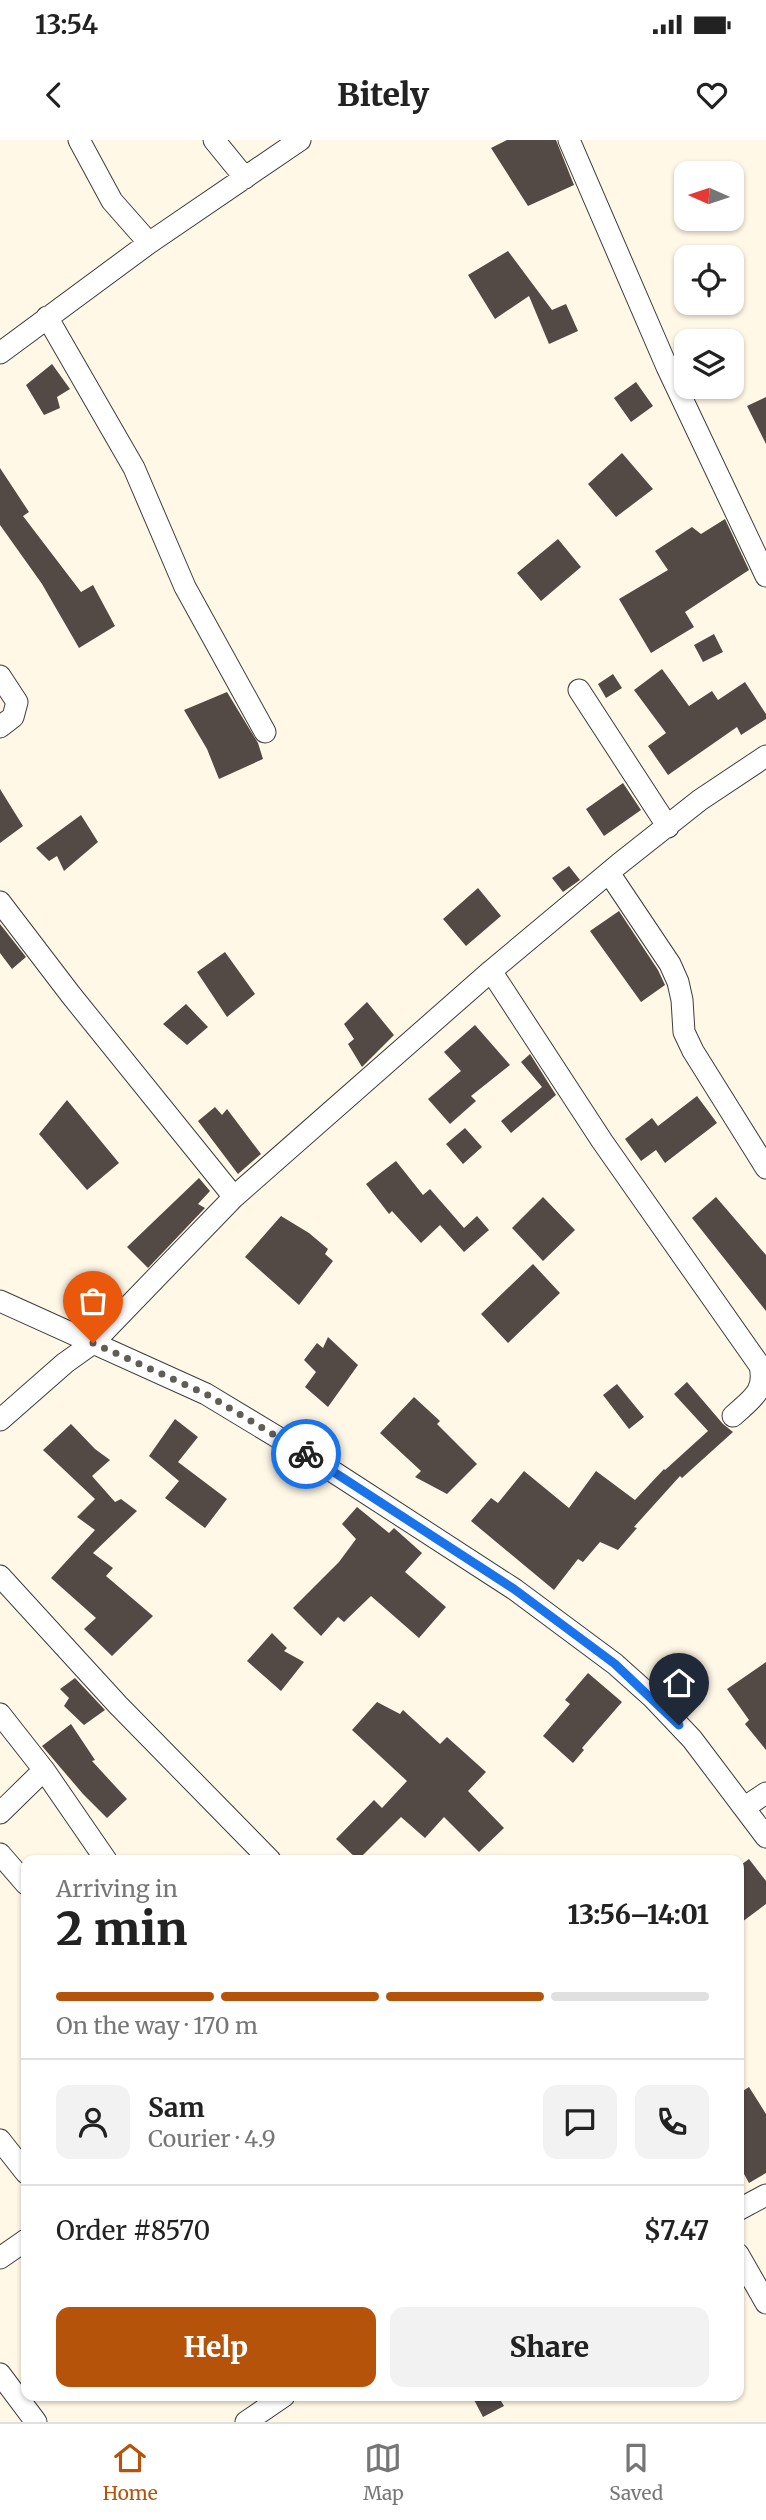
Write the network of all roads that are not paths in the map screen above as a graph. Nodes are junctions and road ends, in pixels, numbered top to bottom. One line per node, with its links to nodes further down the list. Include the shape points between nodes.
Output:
1 (79, 140): 6 (street, via 112,201)
2 (214, 140): 5 (street)
3 (300, 140): 5 (street)
4 (569, 140): 9 (street, via 667,367)
5 (245, 178): 6 (street)
6 (149, 243): 7 (street)
7 (47, 317): 8 (street); 13 (street, via 134,468 185,587)
8 (0, 353)
9 (766, 576)
10 (0, 676): 12 (street, via 17,702 13,717)
11 (579, 690): 15 (street)
12 (0, 727)
13 (265, 732)
14 (766, 755): 15 (street)
15 (668, 827): 16 (street)
16 (609, 873): 18 (street); 19 (street, via 670,964 682,1000 684,1032)
17 (0, 902): 20 (street)
18 (491, 971): 20 (street); 23 (street, via 760,1366 762,1386)
19 (766, 1168)
20 (234, 1197): 22 (street)
21 (0, 1301): 22 (street)
22 (93, 1343): 24 (street); 29 (street, via 206,1394 514,1589 653,1698)
23 (733, 1416)
24 (0, 1420)
25 (0, 1576): 34 (street)
26 (0, 1714): 27 (street)
27 (44, 1770): 30 (street); 33 (street)
28 (766, 1793): 29 (street)
29 (745, 1807): 31 (street)
30 (0, 1813)
31 (766, 1837)
32 (0, 1854): 35 (street)
33 (103, 1855)
34 (265, 1855)
35 (21, 1878)
36 (0, 2140): 37 (street)
37 (21, 2166)
38 (766, 2195): 39 (street)
39 (744, 2207)
40 (21, 2243): 41 (street)
41 (0, 2258)
42 (744, 2264): 43 (street)
43 (766, 2303)
44 (0, 2374): 46 (street)
45 (277, 2401): 47 (street)
46 (36, 2422)
47 (246, 2422)

